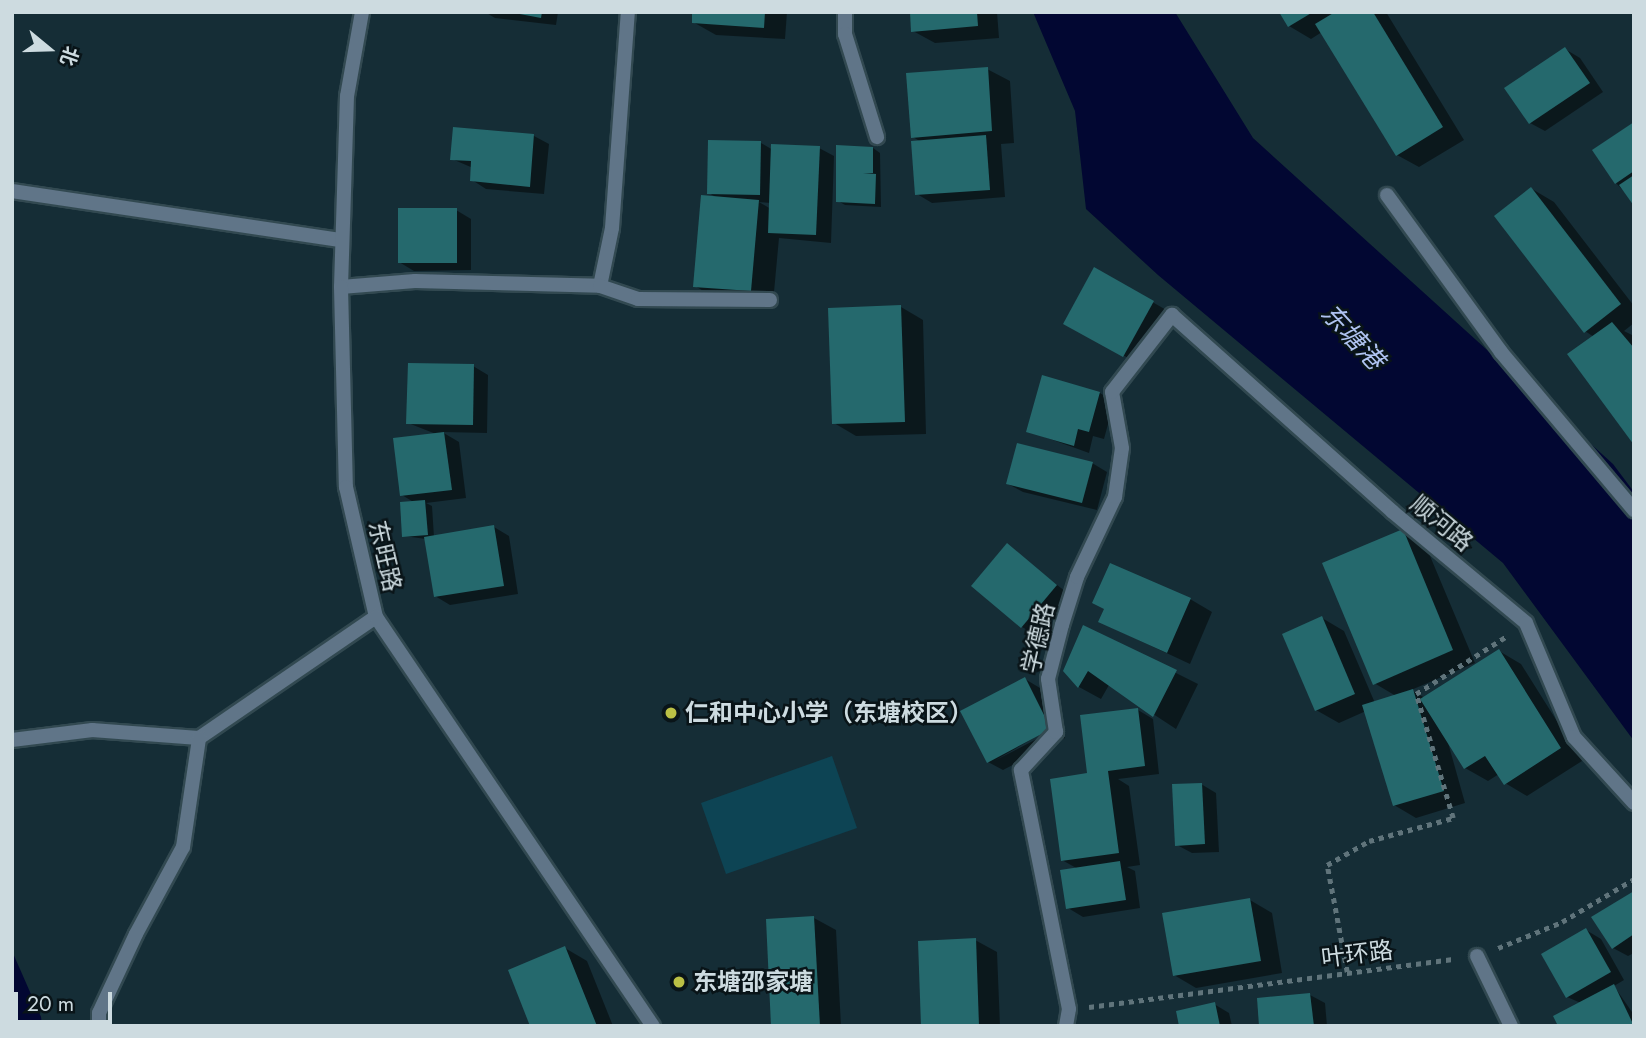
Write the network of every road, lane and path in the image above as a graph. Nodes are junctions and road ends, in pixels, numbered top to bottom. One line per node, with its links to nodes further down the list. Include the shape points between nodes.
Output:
1 (362, 12): 7 (street, 东旺路, via 347,96)
2 (628, 12): 8 (street, via 612,228)
3 (845, 12): 4 (street, via 845,34)
4 (877, 137)
5 (12, 191): 7 (street)
6 (1387, 195): 12 (street, via 1502,352)
7 (341, 240): 9 (street, 东旺路)
8 (600, 286): 9 (street, via 415,281); 10 (street, via 638,299)
9 (341, 287): 13 (street, 东旺路, via 346,487)
10 (770, 300)
11 (1172, 315): 14 (street, 顺河路); 21 (street, 学德路, via 1112,392 1122,448 1115,497 1077,577 1048,679 1056,732 1021,770)
12 (1634, 510)
13 (376, 617): 15 (street); 23 (street, 东旺路)
14 (1527, 624): 17 (street, 顺河路, via 1574,737); 20 (path, via 1416,694 1453,818 1368,841 1328,865)
15 (199, 738): 16 (street, via 92,730); 22 (street, via 183,847 136,934 99,1013)
16 (12, 740)
17 (1634, 803)
18 (1634, 879): 19 (path, 叶环路, via 1562,922)
19 (1478, 956): 20 (path, 叶环路); 25 (street)
20 (1347, 972): 21 (path, 叶环路)
21 (1069, 1009): 24 (street, 学德路)
22 (99, 1026)
23 (653, 1026)
24 (1066, 1026)
25 (1511, 1026)

